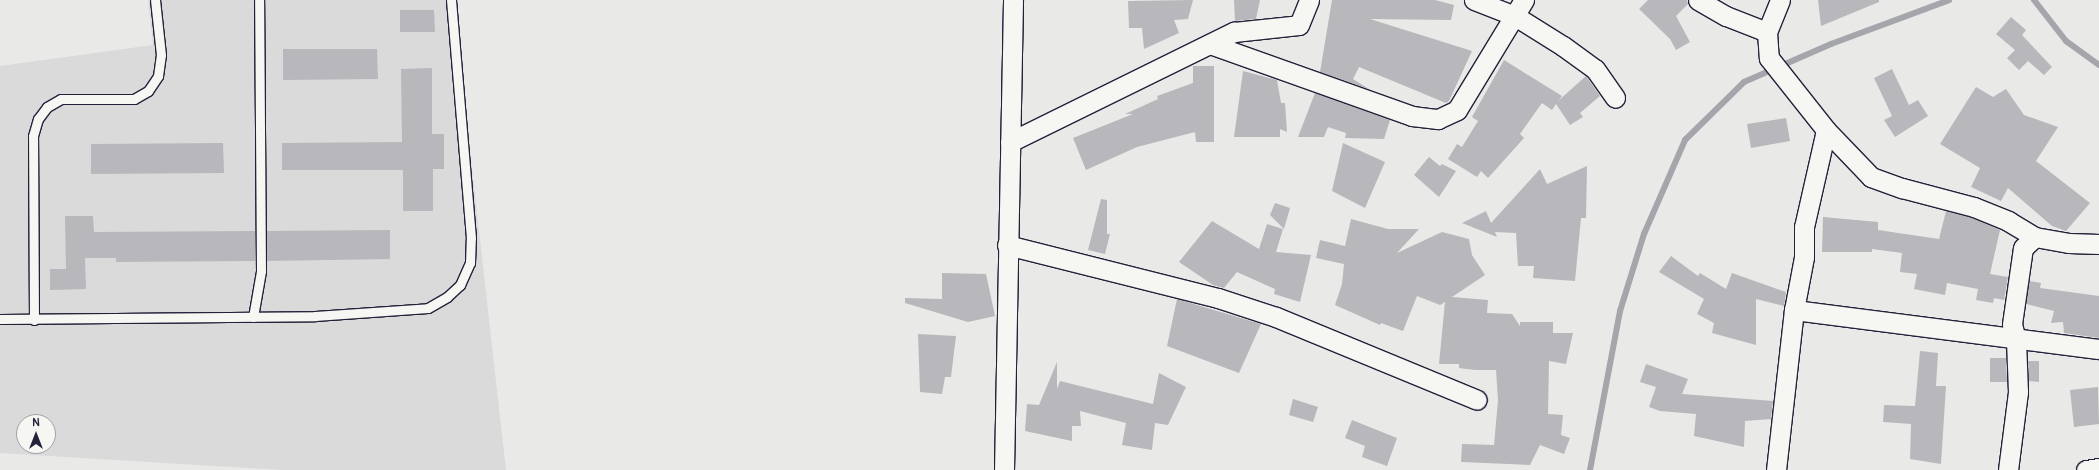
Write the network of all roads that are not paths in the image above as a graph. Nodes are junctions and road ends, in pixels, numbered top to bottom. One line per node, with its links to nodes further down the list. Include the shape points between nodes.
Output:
1 (155, 0): 22 (lane, via 161,55 158,76 148,91 134,99 61,99 47,107 38,119 33,136)
2 (259, 0): 20 (lane, via 261,271)
3 (451, 0): 20 (lane, via 471,238 470,263 460,284 447,297 428,308 353,314)
4 (1013, 0): 15 (street)
5 (1309, 0): 12 (street, via 1299,25 1234,32)
6 (1474, 0): 10 (street)
7 (1524, 0): 10 (street)
8 (1698, 0): 11 (street, via 1726,16)
9 (1780, 0): 11 (street)
10 (1515, 16): 12 (street, via 1457,110 1438,119 1412,116); 13 (street, via 1595,69)
11 (1767, 32): 14 (street, via 1769,58)
12 (1210, 44): 15 (street)
13 (1615, 98)
14 (1826, 130): 16 (street, via 1871,177 1974,207 2008,221); 19 (street, via 1805,220 1804,257)
15 (1010, 142): 18 (street)
16 (2035, 237): 17 (street, via 2069,243); 23 (street, via 2023,248 2012,324)
17 (2099, 244)
18 (1007, 245): 25 (street, via 1226,301 1276,317); 27 (street)
19 (1794, 310): 23 (street); 28 (street)
20 (253, 317): 22 (lane)
21 (0, 319): 22 (lane)
22 (34, 320)
23 (2016, 340): 24 (street); 29 (street, via 2018,392)
24 (2099, 349)
25 (1477, 400)
26 (2099, 468): 30 (street)
27 (1004, 470)
28 (1776, 470)
29 (2008, 470)
30 (2086, 470)

